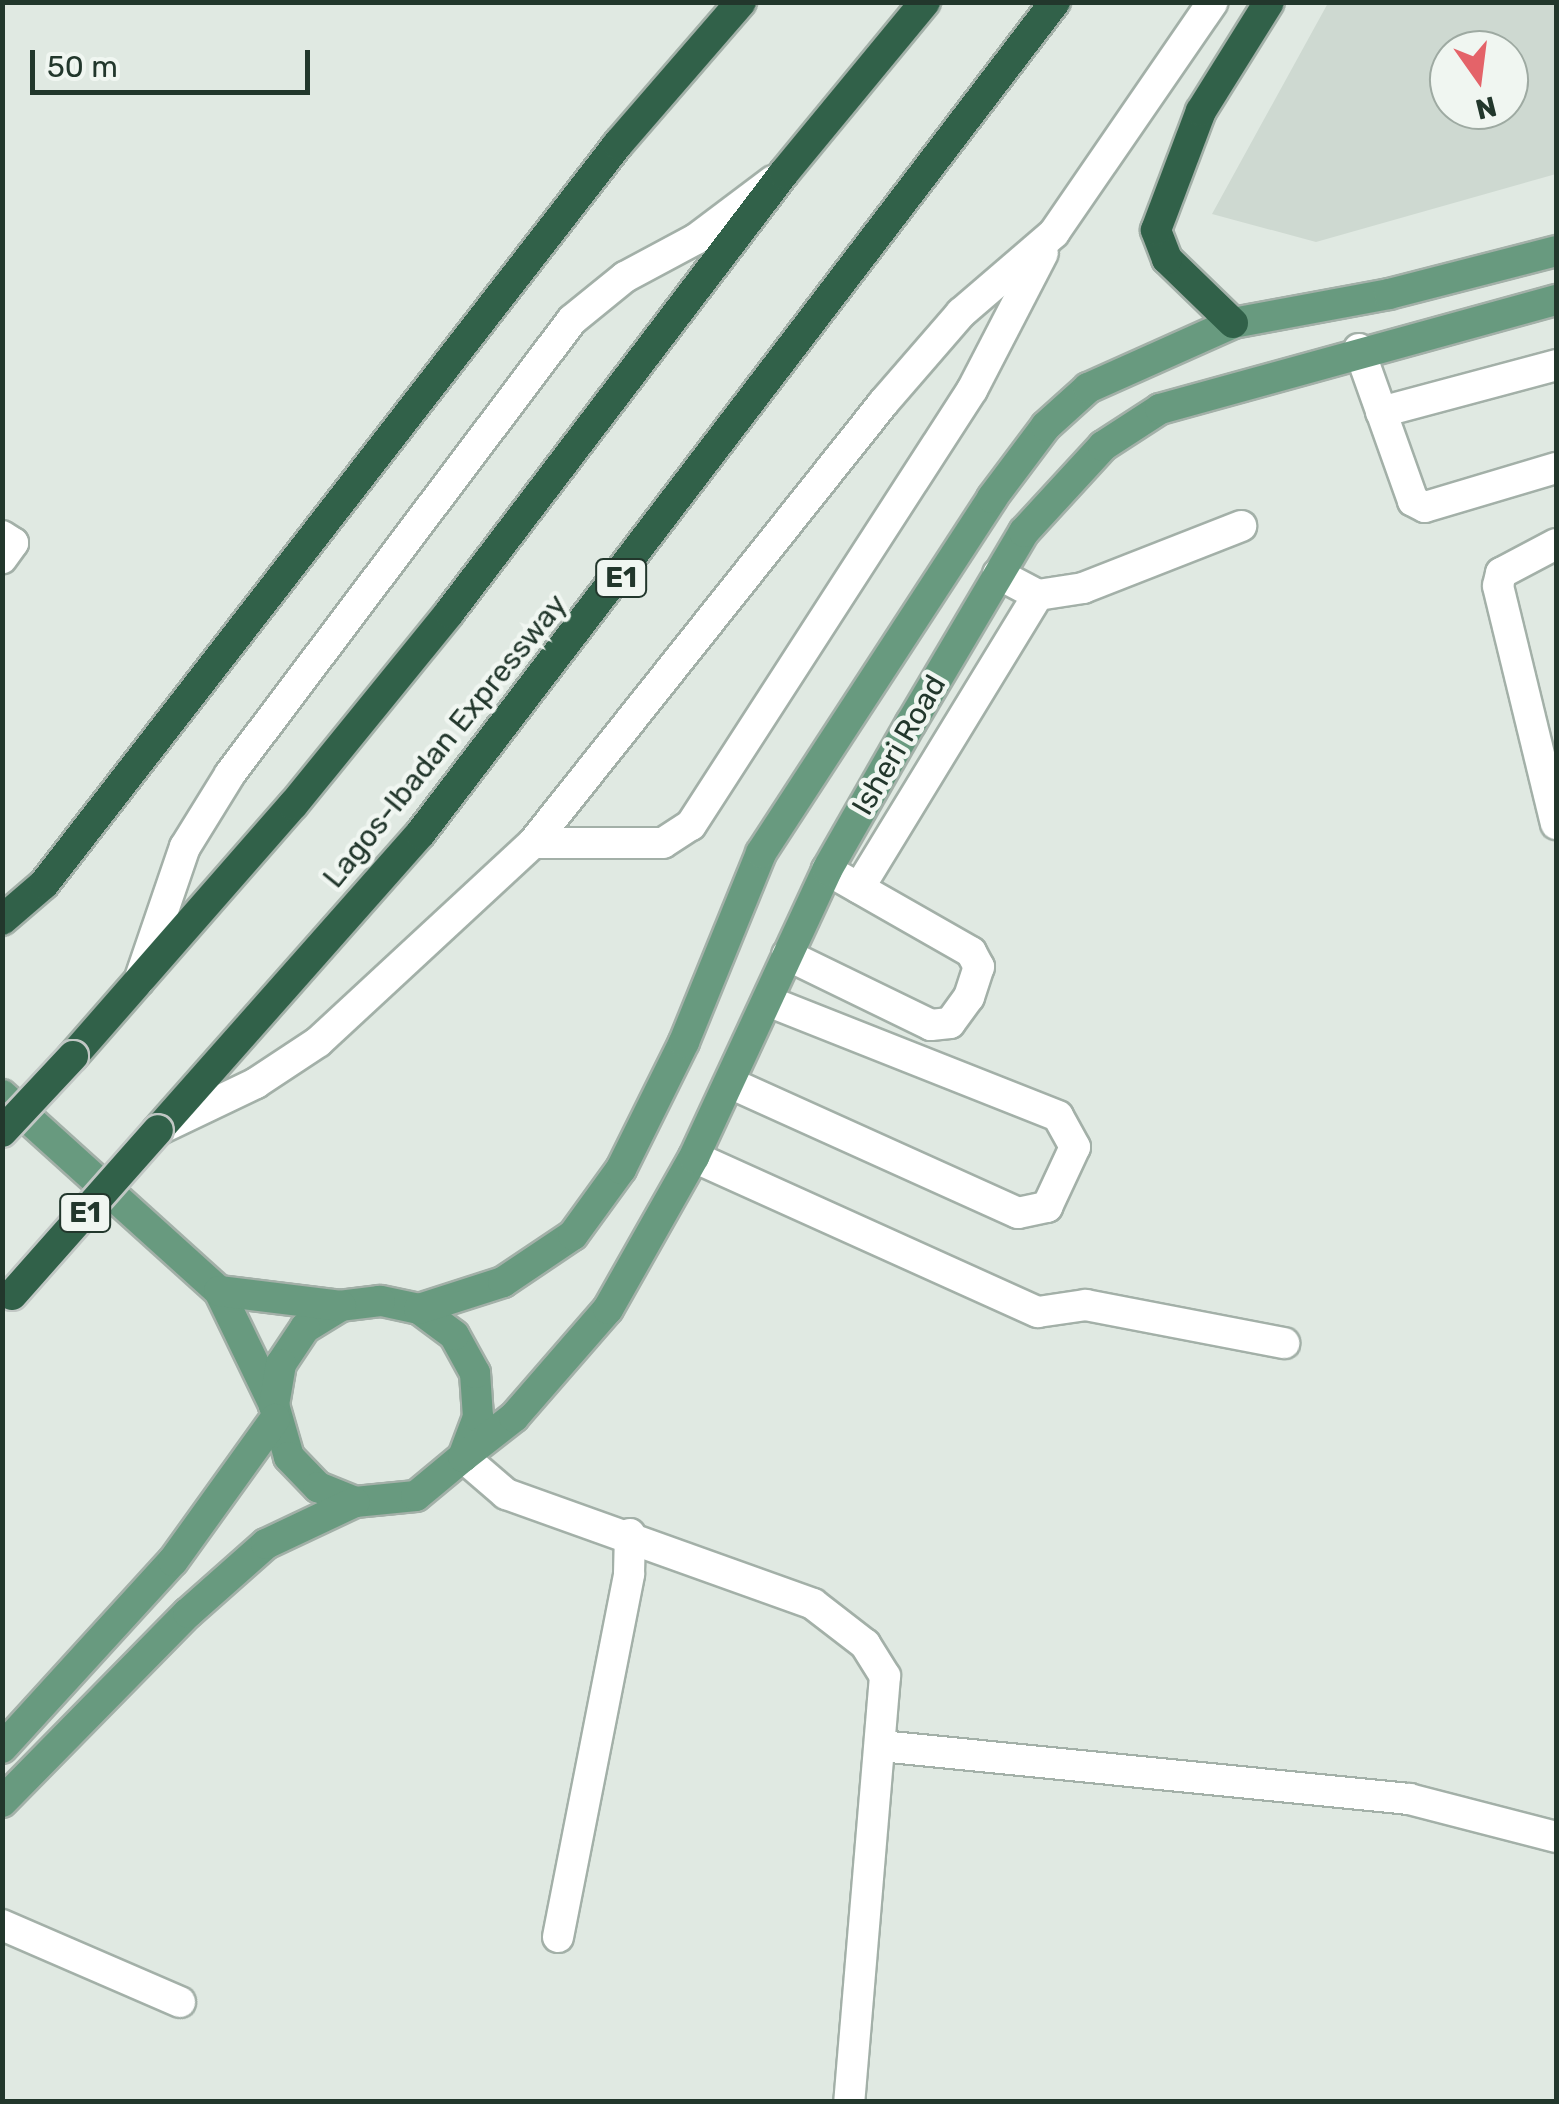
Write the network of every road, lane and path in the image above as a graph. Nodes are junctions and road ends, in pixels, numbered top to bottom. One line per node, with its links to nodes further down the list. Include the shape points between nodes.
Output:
1 (740, 2): 25 (highway, via 618,144 44,884)
2 (926, 2): 6 (highway)
3 (1055, 2): 31 (highway, Lagos-Ibadan Expressway / E1, via 420,834)
4 (1212, 2): 7 (street)
5 (1269, 2): 10 (highway, via 1201,111 1156,230 1168,260)
6 (784, 173): 27 (highway, via 449,613); 27 (street, via 572,320 230,774 185,847)
7 (1054, 233): 22 (street, via 961,314 884,402); 22 (street, via 972,390 690,825 663,843)
8 (1556, 250): 10 (main road, Isheri Road, via 1389,294)
9 (1556, 300): 11 (main road, Isheri Road)
10 (1233, 322): 37 (main road, Isheri Road, via 1088,388 1046,426 761,853 684,1042 621,1169 573,1235 503,1282)
11 (1359, 350): 13 (street); 19 (main road, Isheri Road, via 1160,410 1103,446 1024,532)
12 (1556, 365): 13 (street)
13 (1381, 412): 14 (street, via 1413,502 1424,507)
14 (1556, 468)
15 (1241, 526): 20 (street, via 1083,588)
16 (2, 536): 18 (street, via 13,543)
17 (1556, 544): 21 (street, via 1500,572 1498,586)
18 (2, 558)
19 (998, 574): 20 (street); 23 (main road, Isheri Road)
20 (1038, 595): 24 (street)
21 (1556, 824)
22 (533, 842): 31 (street, via 318,1042 256,1083)
23 (827, 870): 24 (street); 26 (main road, Isheri Road)
24 (859, 888): 26 (street, via 972,952 979,967 950,1023 932,1025)
25 (2, 920)
26 (787, 955): 28 (main road, Isheri Road)
27 (138, 982): 32 (highway, bridge)
28 (768, 1001): 29 (main road, Isheri Road); 29 (street, via 1058,1116 1074,1147 1047,1208 1018,1213)
29 (730, 1083): 33 (main road, Isheri Road)
30 (2, 1095): 34 (main road)
31 (158, 1130): 35 (highway, Lagos-Ibadan Expressway / E1, bridge)
32 (2, 1132)
33 (694, 1157): 38 (street, via 1038,1312 1086,1306); 40 (main road, Isheri Road, via 608,1308 514,1417)
34 (219, 1291): 36 (main road, Isheri Road); 39 (main road)
35 (7, 1301)
36 (341, 1306): 37 (main road, Isheri Road, via 380,1301); 39 (main road, via 305,1328 281,1364)
37 (419, 1309): 40 (main road, via 454,1335 475,1373 478,1417)
38 (1284, 1343)
39 (274, 1412): 41 (main road, via 289,1457 308,1477); 44 (main road, via 239,1478 174,1561)
40 (463, 1457): 41 (main road, Isheri Road, via 416,1496); 42 (street, via 506,1494)
41 (355, 1502): 45 (main road, via 266,1544 188,1613)
42 (630, 1534): 43 (street, via 813,1604 865,1644 886,1676); 48 (street, via 629,1574)
43 (881, 1746): 46 (street, via 1409,1799); 50 (street)
44 (2, 1748)
45 (2, 1802)
46 (1556, 1837)
47 (2, 1925): 49 (street)
48 (558, 1937)
49 (180, 2002)
50 (849, 2102)

